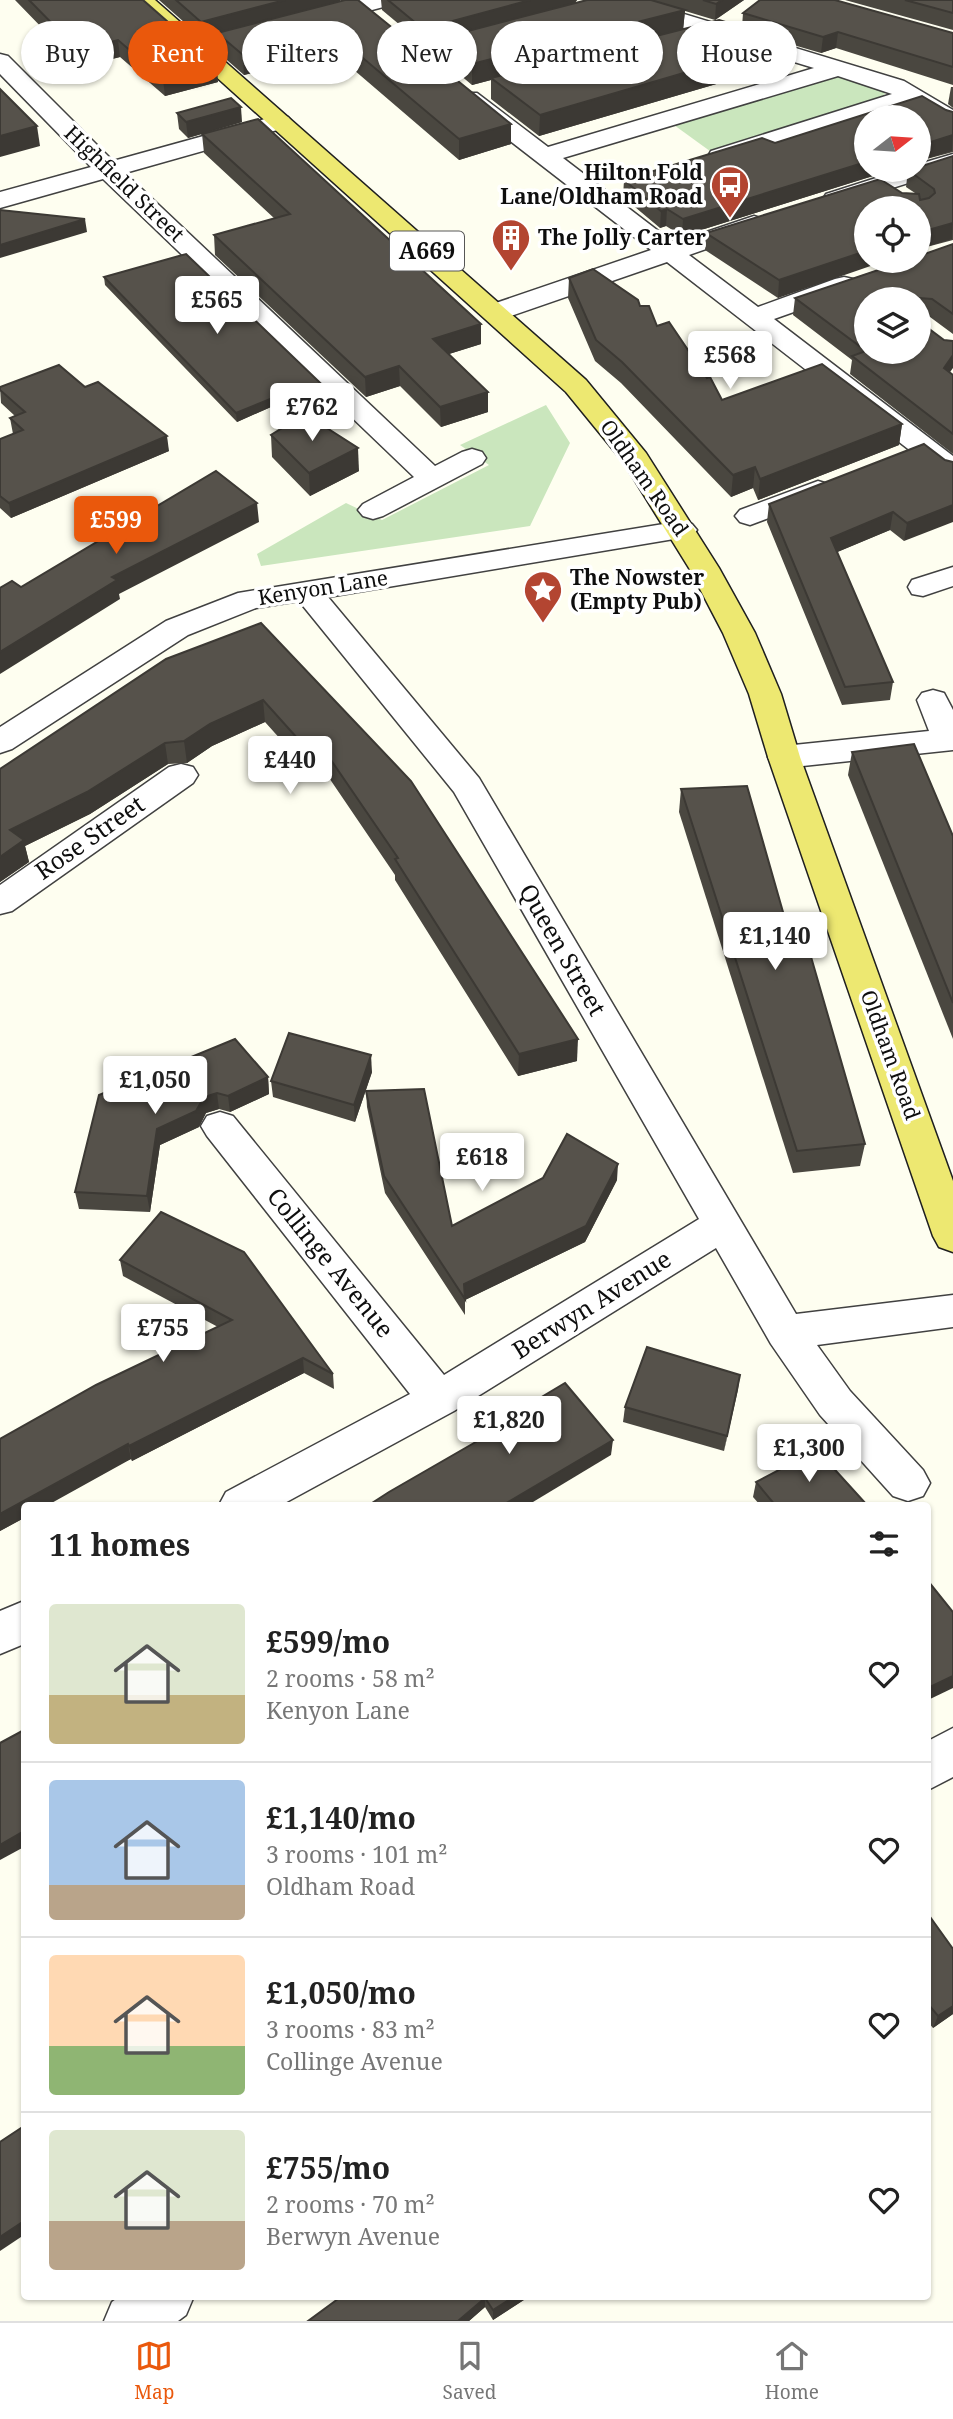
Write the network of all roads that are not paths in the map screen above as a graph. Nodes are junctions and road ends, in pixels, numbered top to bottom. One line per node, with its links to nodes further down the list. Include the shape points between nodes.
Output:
1 (142, 0): 6 (main road, Oldham Road / A669)
2 (615, 0): 7 (street)
3 (355, 3): 4 (street); 9 (street)
4 (381, 11)
5 (742, 16): 8 (street)
6 (166, 21)
7 (685, 21)
8 (734, 21)
9 (228, 40)
10 (797, 55): 12 (street)
11 (0, 61): 23 (street, Highfield Street)
12 (839, 68): 16 (street); 20 (street)
13 (228, 76): 19 (main road, Oldham Road / A669)
14 (453, 84): 17 (street)
15 (494, 89): 17 (street)
16 (912, 95): 18 (street); 22 (street)
17 (467, 96): 20 (street)
18 (953, 120)
19 (280, 122): 23 (street); 33 (main road, Oldham Road / A669)
20 (545, 156): 26 (street)
21 (953, 161): 24 (street)
22 (702, 162)
23 (108, 170): 28 (street); 37 (street, Highfield Street)
24 (881, 184): 27 (street); 29 (street)
25 (623, 187): 26 (street)
26 (597, 195): 31 (street)
27 (899, 196)
28 (0, 200)
29 (815, 205)
30 (775, 218): 31 (street)
31 (669, 251): 33 (street); 34 (street)
32 (864, 281): 34 (street)
33 (496, 312): 41 (main road, Oldham Road / A669, via 576,386 636,459)
34 (752, 318): 36 (street, via 912,453)
35 (472, 458): 37 (street)
36 (953, 470)
37 (432, 479): 39 (street)
38 (837, 482): 40 (street)
39 (373, 510)
40 (750, 516)
41 (682, 530): 44 (street, Kenyon Lane); 48 (main road, Oldham Road / A669, via 739,633 765,694)
42 (953, 576): 43 (street)
43 (923, 587)
44 (306, 590): 47 (street, Kenyon Lane, via 249,600 177,628); 53 (street, Queen Street, via 467,786)
45 (933, 700): 46 (street)
46 (951, 739): 48 (street)
47 (0, 742)
48 (784, 757): 52 (main road, Oldham Road / A669)
49 (181, 775): 50 (street, Rose Street)
50 (0, 902)
51 (220, 1126): 57 (street, Collinge Avenue)
52 (944, 1180): 54 (main road, Oldham Road / A669)
53 (721, 1225): 56 (street, Queen Street); 57 (street, Berwyn Avenue)
54 (953, 1236)
55 (953, 1311): 56 (street)
56 (785, 1332): 58 (street, Queen Street, via 835,1403)
57 (439, 1399): 59 (street, Berwyn Avenue)
58 (908, 1483)
59 (247, 1502)
60 (21, 1622): 61 (street)
61 (0, 1634)
62 (953, 1750): 63 (street)
63 (931, 1766)
64 (161, 2300): 65 (street)
65 (131, 2321)

